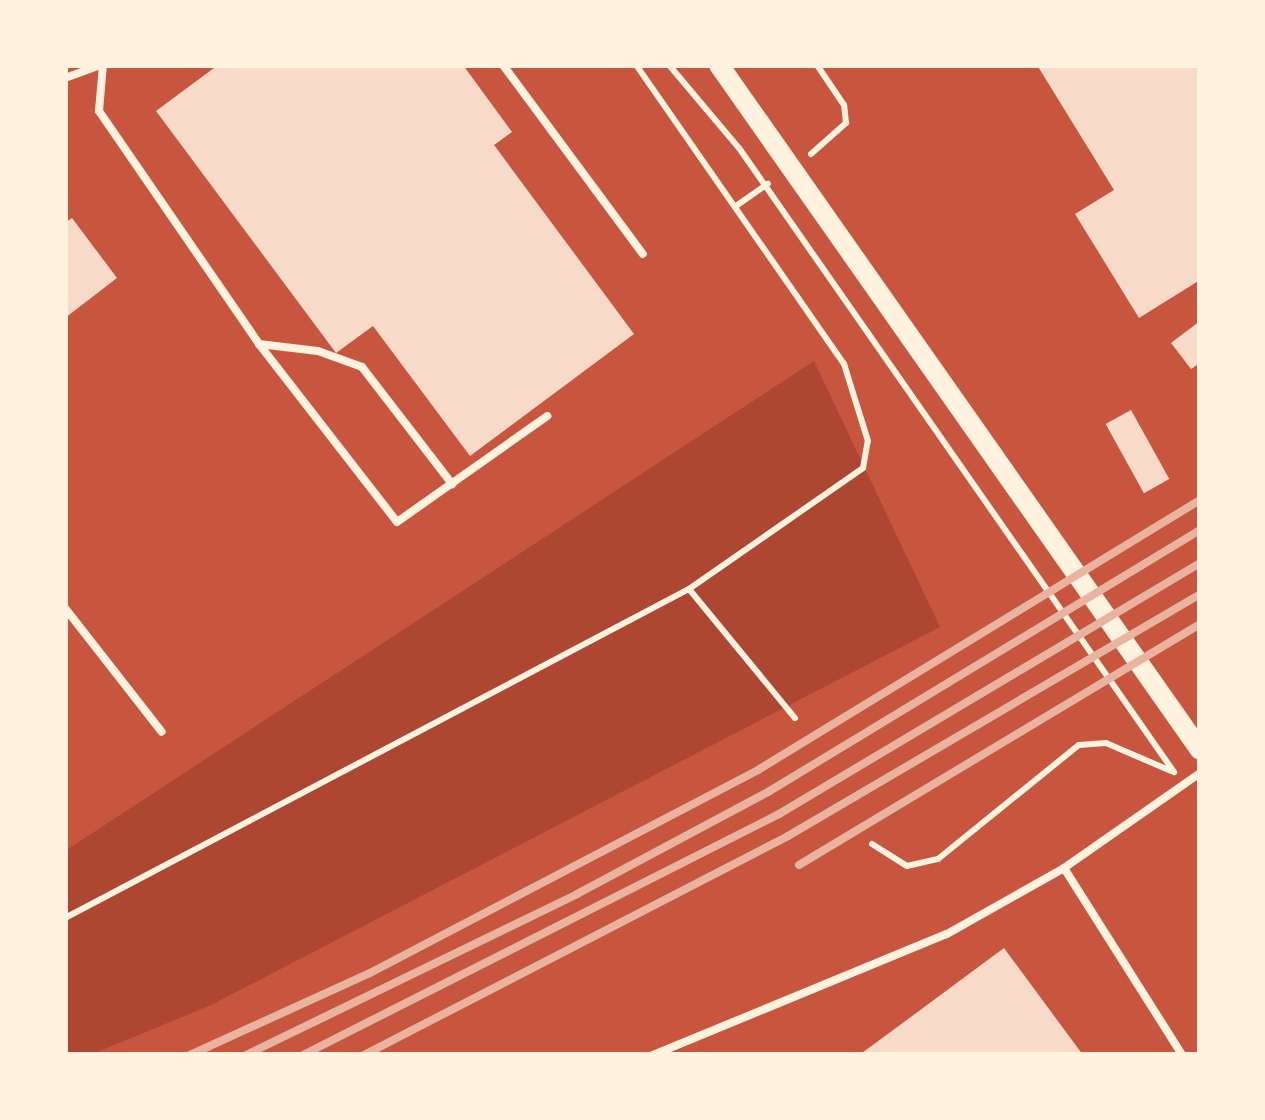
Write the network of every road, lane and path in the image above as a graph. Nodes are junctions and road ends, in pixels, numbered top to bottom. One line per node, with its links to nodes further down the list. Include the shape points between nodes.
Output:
1 (101, 65): 6 (lane); 8 (lane, via 99,111)
2 (502, 65): 7 (lane)
3 (636, 65): 11 (path, via 844,364 868,440 863,468)
4 (670, 65): 17 (path, via 739,148)
5 (719, 65): 15 (main road)
6 (65, 78)
7 (643, 254)
8 (259, 344): 10 (lane, via 318,352 362,367); 10 (lane, via 397,522)
9 (547, 416): 10 (lane)
10 (452, 484)
11 (689, 589): 13 (path); 21 (path)
12 (65, 608): 14 (lane)
13 (795, 718)
14 (162, 732)
15 (1200, 750)
16 (1200, 774): 18 (lane)
17 (1177, 776)
18 (1189, 782): 19 (path, via 1106,743 1079,744 938,859 907,866); 20 (lane)
19 (872, 844)
20 (1064, 868): 22 (lane, via 946,934); 23 (lane)
21 (65, 918)
22 (653, 1055)
23 (1182, 1055)

